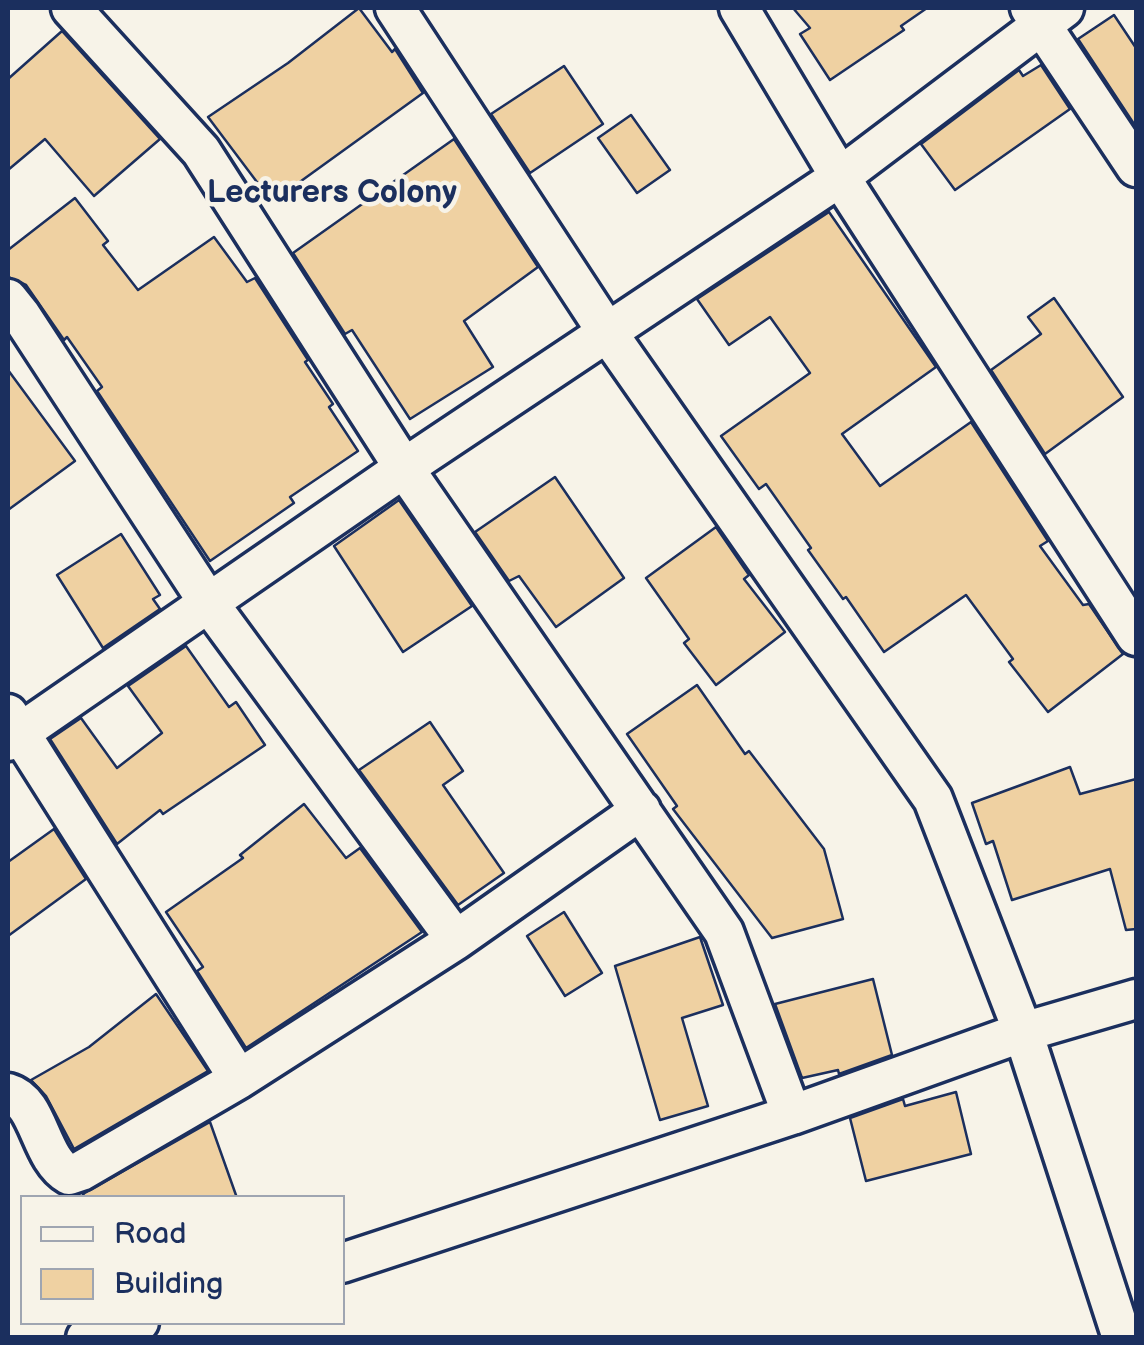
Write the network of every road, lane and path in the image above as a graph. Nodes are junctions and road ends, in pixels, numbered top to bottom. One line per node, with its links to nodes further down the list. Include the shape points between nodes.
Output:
1 (71, 8): 9 (street, via 201,151)
2 (394, 8): 8 (street)
3 (739, 8): 6 (street)
4 (1045, 13): 5 (street); 6 (street)
5 (1136, 167)
6 (840, 177): 8 (street); 11 (street)
7 (8, 299): 10 (street)
8 (607, 332): 9 (street); 16 (street, via 933,800)
9 (404, 468): 10 (street); 13 (street)
10 (208, 602): 12 (street); 14 (street)
11 (1136, 636)
12 (12, 729): 17 (street)
13 (641, 810): 14 (street); 19 (street, via 724,932)
14 (456, 940): 17 (street)
15 (1136, 999): 16 (street)
16 (1023, 1032): 19 (street); 23 (street)
17 (240, 1079): 18 (street, via 69,1174 57,1168 22,1100)
18 (9, 1090)
19 (792, 1115): 20 (street)
20 (345, 1263)
21 (130, 1325): 22 (street)
22 (86, 1338)
23 (1122, 1338)

